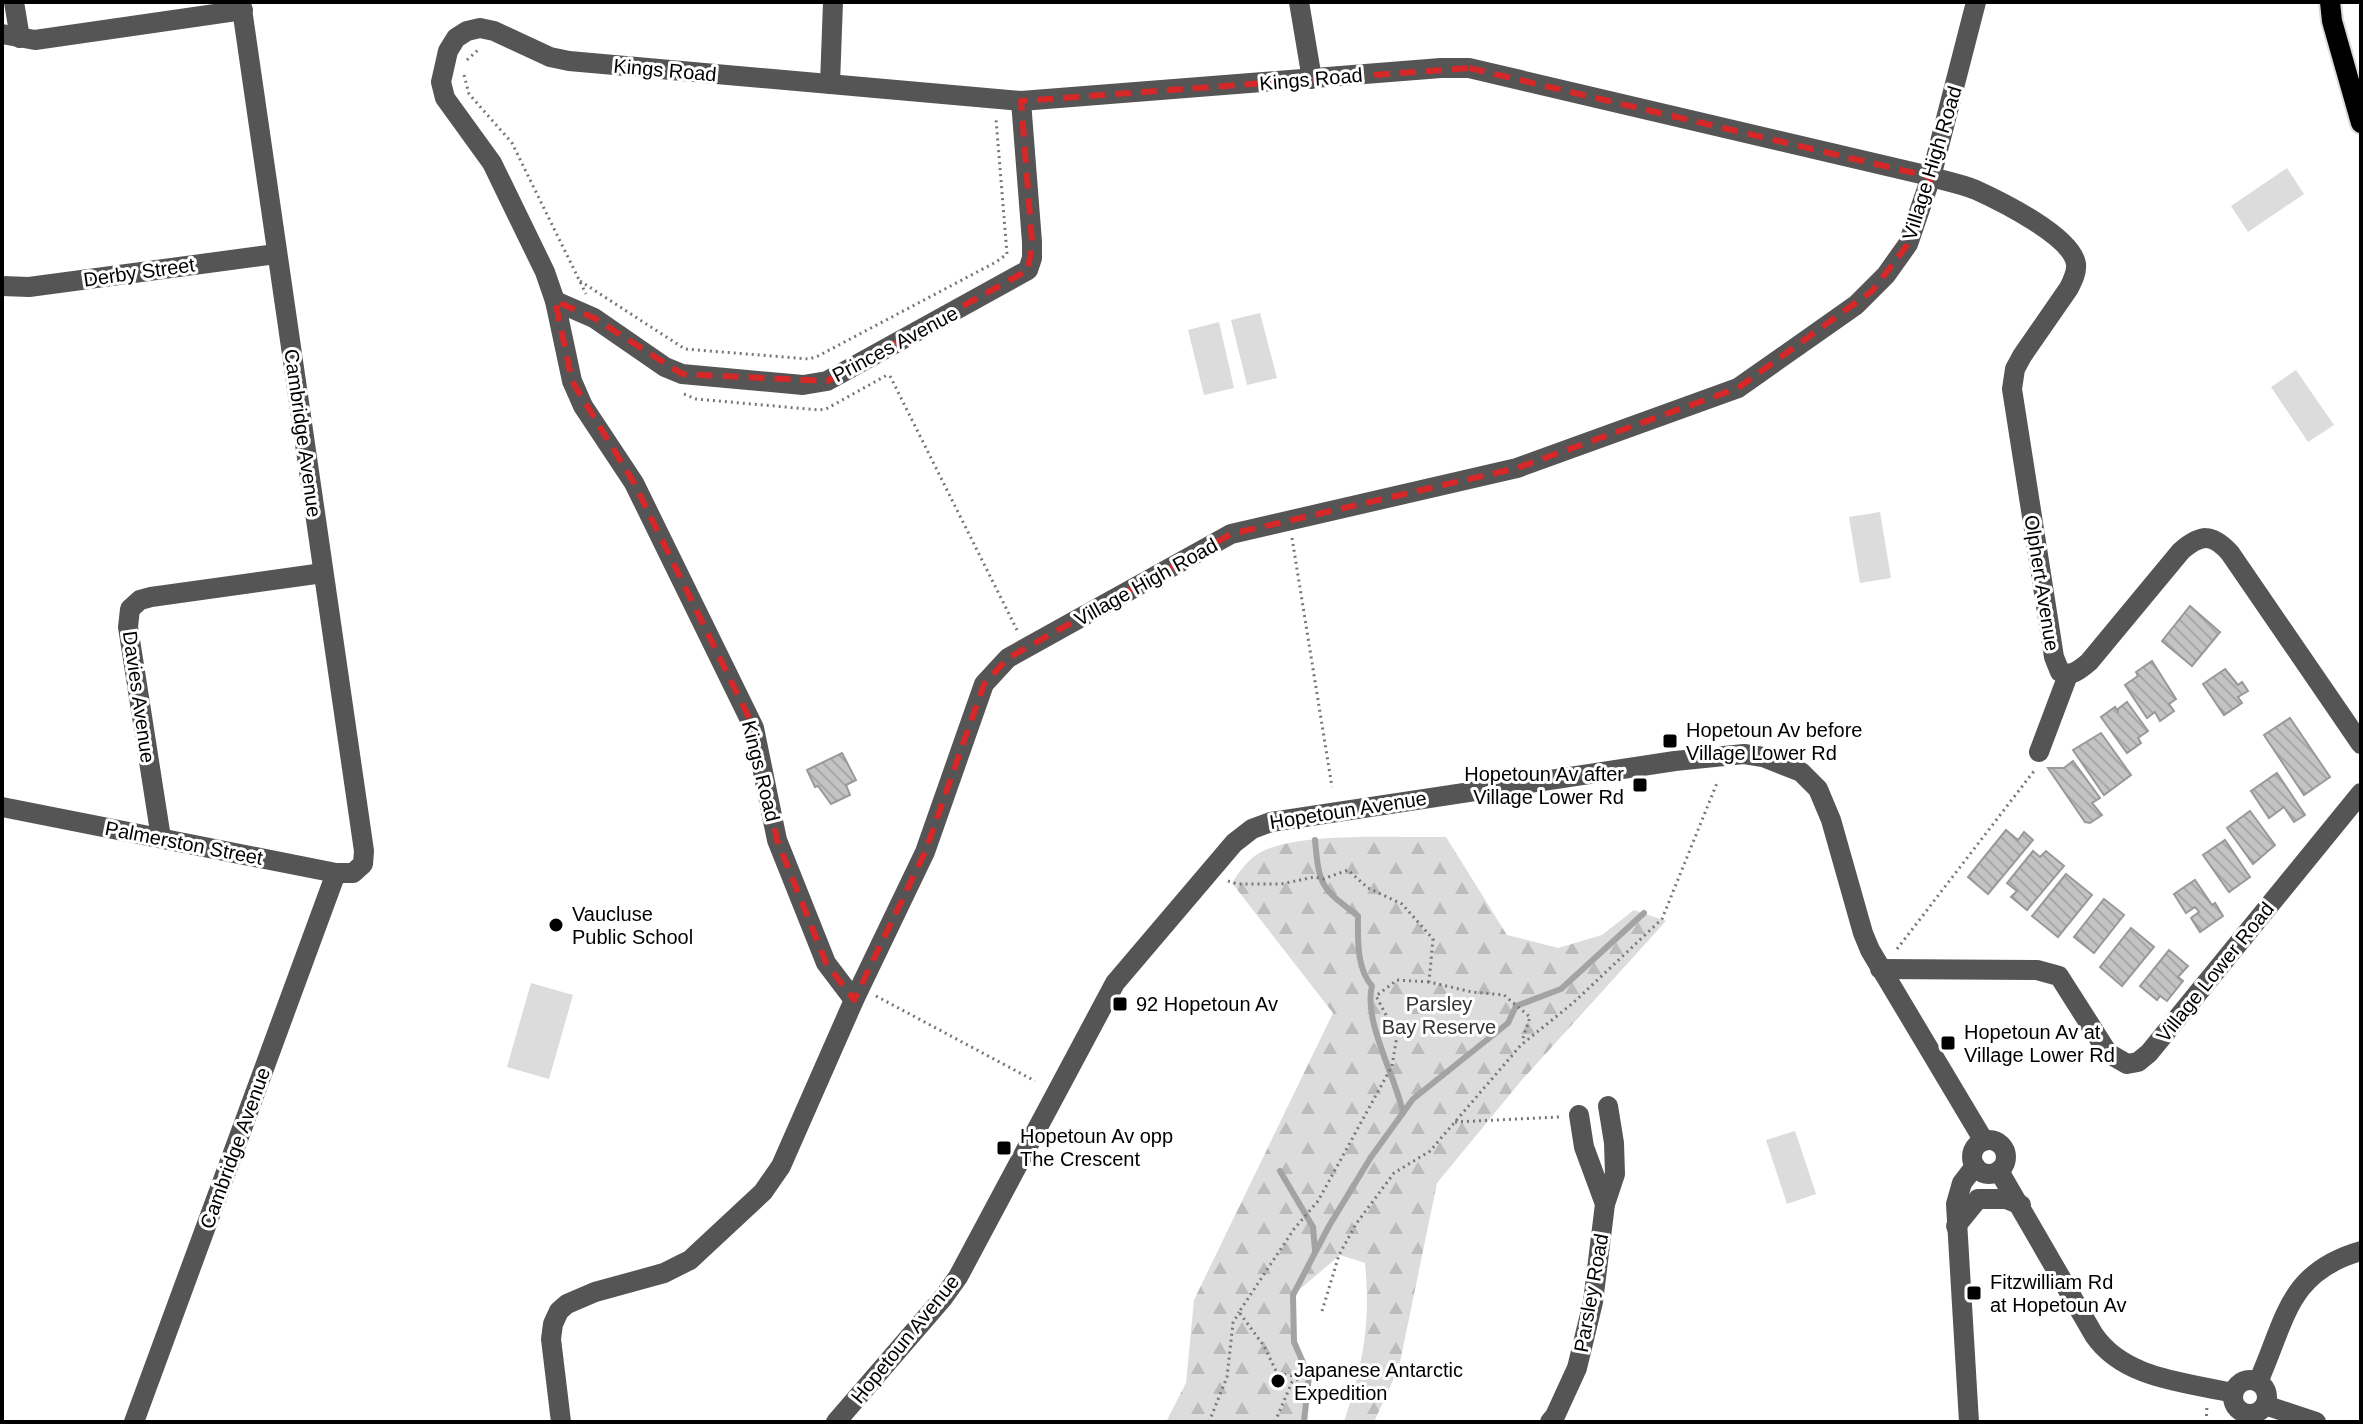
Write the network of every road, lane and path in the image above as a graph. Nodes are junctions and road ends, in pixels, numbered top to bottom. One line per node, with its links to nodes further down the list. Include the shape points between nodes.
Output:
1 (14, 2): 7 (street)
2 (833, 2): 12 (street)
3 (1299, 2): 11 (street)
4 (1976, 2): 16 (street, Village High Road)
5 (2330, 2): 15 (main road)
6 (242, 6): 7 (street, via 35,40); 17 (street, Cambridge Avenue)
7 (11, 36)
8 (484, 47): 9 (path)
9 (466, 61)
10 (464, 73): 18 (path, via 469,94 512,143)
11 (1312, 79): 13 (street, Kings Road); 16 (street, Kings Road, via 1469,68)
12 (830, 84): 13 (street, Kings Road); 20 (street, Kings Road, via 569,61 480,28 456,38 443,66 445,98 492,163)
13 (1021, 101): 22 (street, Princes Avenue, via 1032,242 1028,270)
14 (995, 112): 18 (path, via 1007,254 818,356 685,349)
15 (2360, 117)
16 (1931, 177): 23 (street, Village High Road, via 1908,244 1872,291 1738,388 1517,468); 26 (street, Olphert Avenue, via 1975,190 2052,233 2076,264 2069,288 2015,369 2012,389 2054,657 2060,672)
17 (276, 254): 19 (street, Derby Street, via 29,287); 24 (street, Cambridge Avenue)
18 (580, 281): 21 (path)
19 (2, 286)
20 (555, 301): 21 (street, Princes Avenue); 40 (street, Kings Road, via 572,381 634,483 754,728 777,840 826,963)
21 (594, 318): 22 (street, Princes Avenue, via 682,374 815,385)
22 (879, 353): 25 (path)
23 (1289, 520): 25 (street, Village High Road, via 1231,534); 30 (path)
24 (323, 573): 33 (street, Davies Avenue, via 151,597 130,609 128,627); 34 (street, Cambridge Avenue)
25 (1026, 648): 40 (street, Village High Road, via 1008,658 984,684 925,852)
26 (2068, 675): 27 (street, Olphert Avenue, via 2098,653 2181,551 2193,541 2220,541); 28 (street)
27 (2361, 744)
28 (2039, 752): 37 (path, via 2038,766)
29 (1717, 783): 41 (path, via 1662,919)
30 (1332, 787)
31 (2361, 793): 38 (street, Village Lower Road, via 2138,1062 2127,1064 2108,1053 2059,976 2037,970)
32 (2, 807): 33 (street, Palmerston Street)
33 (161, 838): 35 (street, Palmerston Street)
34 (363, 864): 35 (street, Palmerston Street, via 353,873)
35 (336, 873): 60 (street, Cambridge Avenue)
36 (1223, 879): 39 (path, via 1281,884 1348,870 1368,888 1402,904 1433,939)
37 (1895, 952)
38 (1880, 969): 46 (street, Hopetoun Avenue); 62 (street, Hopetoun Avenue, via 1863,933 1818,789 1801,772 1763,757 1675,761 1261,824 1229,848 1115,983 958,1277)
39 (1429, 982): 41 (path, via 1504,995 1530,1017); 54 (path, via 1397,980 1376,996 1397,1036 1392,1066 1318,1201)
40 (857, 994): 42 (path); 61 (street, Village High Road, via 781,1166 763,1192 690,1260 664,1273 595,1292 559,1311 551,1339)
41 (1521, 1045): 45 (path)
42 (1035, 1081)
43 (1608, 1106): 49 (street, Parsley Road, via 1615,1174)
44 (1579, 1115): 45 (path); 49 (street, Parsley Road, via 1584,1147)
45 (1453, 1122): 53 (path, via 1430,1151 1394,1173 1356,1224 1339,1255)
46 (1984, 1141): 47 (street, via 1973,1151); 48 (street, via 1999,1143 2005,1152)
47 (1975, 1166): 48 (street, via 1988,1174); 51 (street, via 1959,1191)
48 (1999, 1171): 50 (street)
49 (1605, 1204): 65 (street, Parsley Road, via 1593,1302 1577,1368)
50 (2021, 1205): 51 (street, via 1978,1199); 58 (street, via 2110,1355 2141,1371)
51 (1956, 1226): 66 (street)
52 (2361, 1251): 57 (street, via 2307,1279)
53 (1322, 1311)
54 (1239, 1312): 56 (path, via 1277,1373); 63 (path, via 1227,1377)
55 (1324, 1367): 56 (path)
56 (1298, 1377): 64 (path)
57 (2258, 1382): 58 (street, via 2243,1382); 59 (street, via 2266,1390)
58 (2233, 1393): 59 (street, via 2235,1404 2247,1414 2258,1413)
59 (2265, 1405): 67 (street)
60 (134, 1422)
61 (561, 1422)
62 (836, 1422)
63 (1209, 1422)
64 (1275, 1422)
65 (1550, 1422)
66 (1969, 1422)
67 (2316, 1422)

